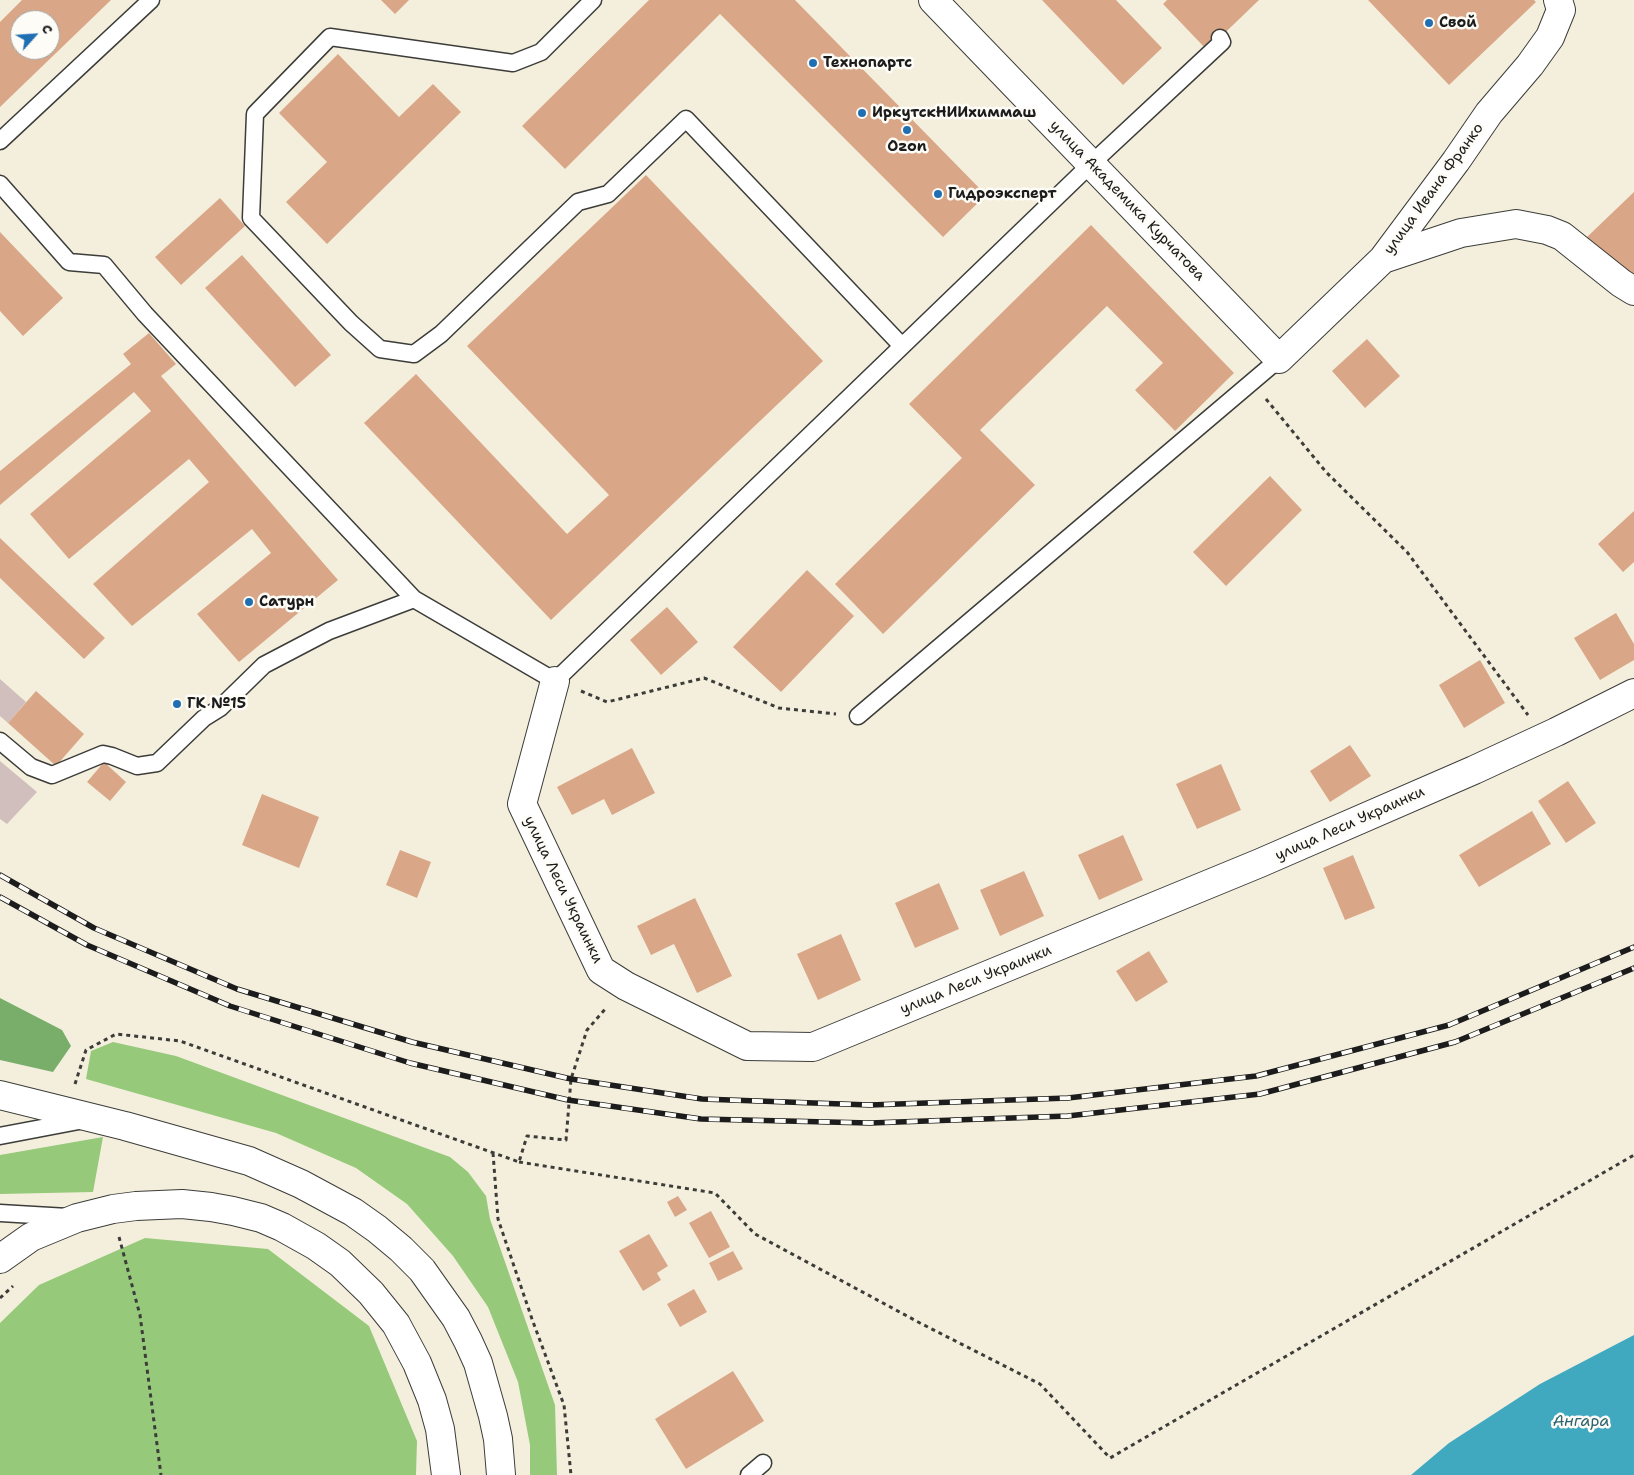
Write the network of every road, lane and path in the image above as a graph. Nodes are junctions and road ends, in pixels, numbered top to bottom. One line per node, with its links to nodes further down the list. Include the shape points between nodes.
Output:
1 (151, 0): 6 (lane)
2 (593, 0): 11 (lane, via 541,52 513,63 330,37 255,114 251,218 380,349 414,354 441,334 578,202 608,194 686,119)
3 (932, 0): 7 (street, улица Академика Курчатова)
4 (1558, 0): 9 (street, улица Ивана Франко, via 1560,10 1550,37)
5 (1220, 38): 7 (lane, via 1222,42)
6 (0, 142)
7 (1091, 164): 11 (lane); 12 (street, улица Академика Курчатова)
8 (0, 184): 14 (lane, via 69,262 104,265 145,314)
9 (1383, 259): 10 (street, via 1461,233 1516,224 1562,236); 12 (street, улица Ивана Франко)
10 (1634, 292)
11 (902, 346): 15 (lane)
12 (1279, 359): 13 (lane)
13 (1252, 382): 17 (lane); 18 (path, via 1326,472 1407,552)
14 (414, 599): 15 (lane); 19 (lane, via 329,630 264,665 157,763 137,766 103,754 52,775 31,767)
15 (555, 680): 17 (path, via 607,702 704,678 779,708); 20 (street, улица Леси Украинки, via 522,804 601,970)
16 (1634, 694): 18 (street, улица Леси Украинки)
17 (858, 716)
18 (1545, 737): 20 (street, улица Леси Украинки, via 1260,863 814,1047 747,1046)
19 (0, 741)
20 (626, 986): 27 (path, via 587,1030 570,1079 566,1140 527,1136)
21 (74, 1087): 25 (path, via 86,1050 116,1034 180,1041)
22 (0, 1095): 23 (street)
23 (94, 1118): 24 (lane); 35 (street, via 249,1161 276,1172 353,1212 401,1248 452,1311 478,1363 498,1439)
24 (0, 1136)
25 (493, 1153): 27 (path); 36 (path, via 498,1219 564,1405)
26 (1634, 1155): 27 (path, via 1110,1458 1040,1384 755,1234 715,1193)
27 (519, 1162)
28 (0, 1213): 29 (lane)
29 (77, 1218): 31 (street, via 31,1237); 34 (street, via 136,1206 182,1204 211,1207 261,1218 316,1246 366,1287 403,1336 432,1400 440,1429)
30 (117, 1229): 33 (path, via 140,1315)
31 (0, 1259)
32 (763, 1463): 37 (lane)
33 (161, 1475)
34 (446, 1475)
35 (501, 1475)
36 (571, 1475)
37 (749, 1475)

